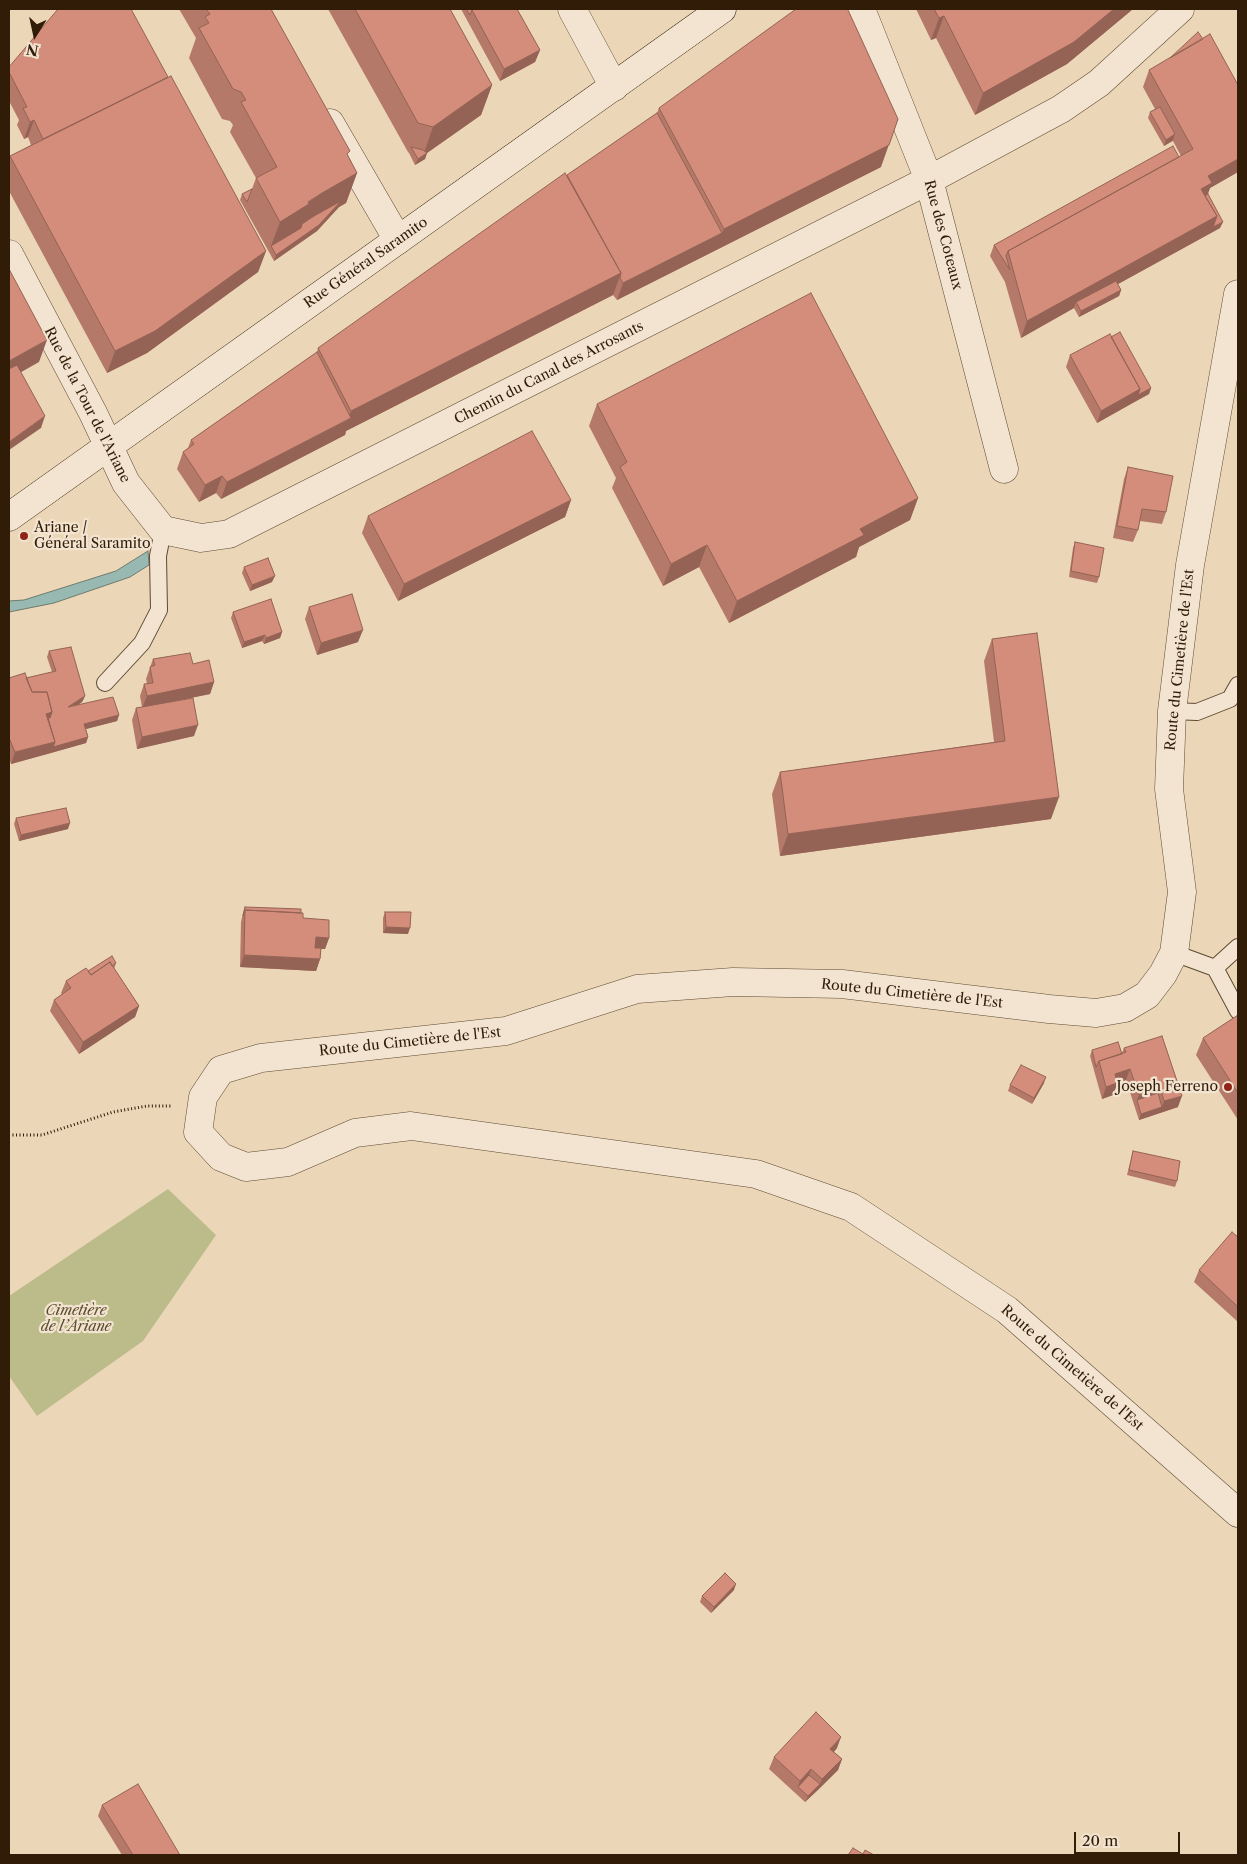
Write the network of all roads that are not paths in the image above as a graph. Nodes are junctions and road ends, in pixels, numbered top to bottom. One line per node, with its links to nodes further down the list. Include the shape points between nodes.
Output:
1 (572, 9): 5 (street)
2 (722, 9): 5 (street, Rue Général Saramito)
3 (860, 9): 7 (street, Rue des Coteaux)
4 (1180, 9): 7 (street, Chemin du Canal des Arrosants, via 1099,83 1061,109)
5 (614, 87): 8 (street, Rue Général Saramito)
6 (317, 100): 8 (street)
7 (929, 180): 12 (street, Rue des Coteaux); 14 (street, Chemin du Canal des Arrosants, via 229,534 201,538)
8 (398, 240): 11 (street, Rue Général Saramito)
9 (9, 254): 11 (street, Rue de la Tour de l'Ariane)
10 (1238, 294): 17 (street, Route du Cimetière de l'Est, via 1190,565)
11 (108, 447): 13 (street, Rue Général Saramito); 14 (street, Rue de la Tour de l'Ariane, via 126,483)
12 (1004, 469)
13 (9, 517)
14 (163, 530): 15 (lane, via 158,556 159,610 142,643)
15 (105, 683)
16 (1238, 685): 17 (lane, via 1230,699 1197,712)
17 (1172, 711): 19 (street, Route du Cimetière de l'Est, via 1169,789 1182,892)
18 (1238, 947): 20 (lane)
19 (1174, 952): 20 (lane); 22 (street, Route du Cimetière de l'Est, via 1147,995 1125,1008 1096,1013 842,984 733,982 637,989 506,1031 261,1058 221,1070 202,1097 198,1132 220,1157 246,1166 288,1162 355,1133 411,1126 756,1174 851,1207 1007,1310)
20 (1215, 968): 21 (lane)
21 (1238, 1011)
22 (1238, 1513)

